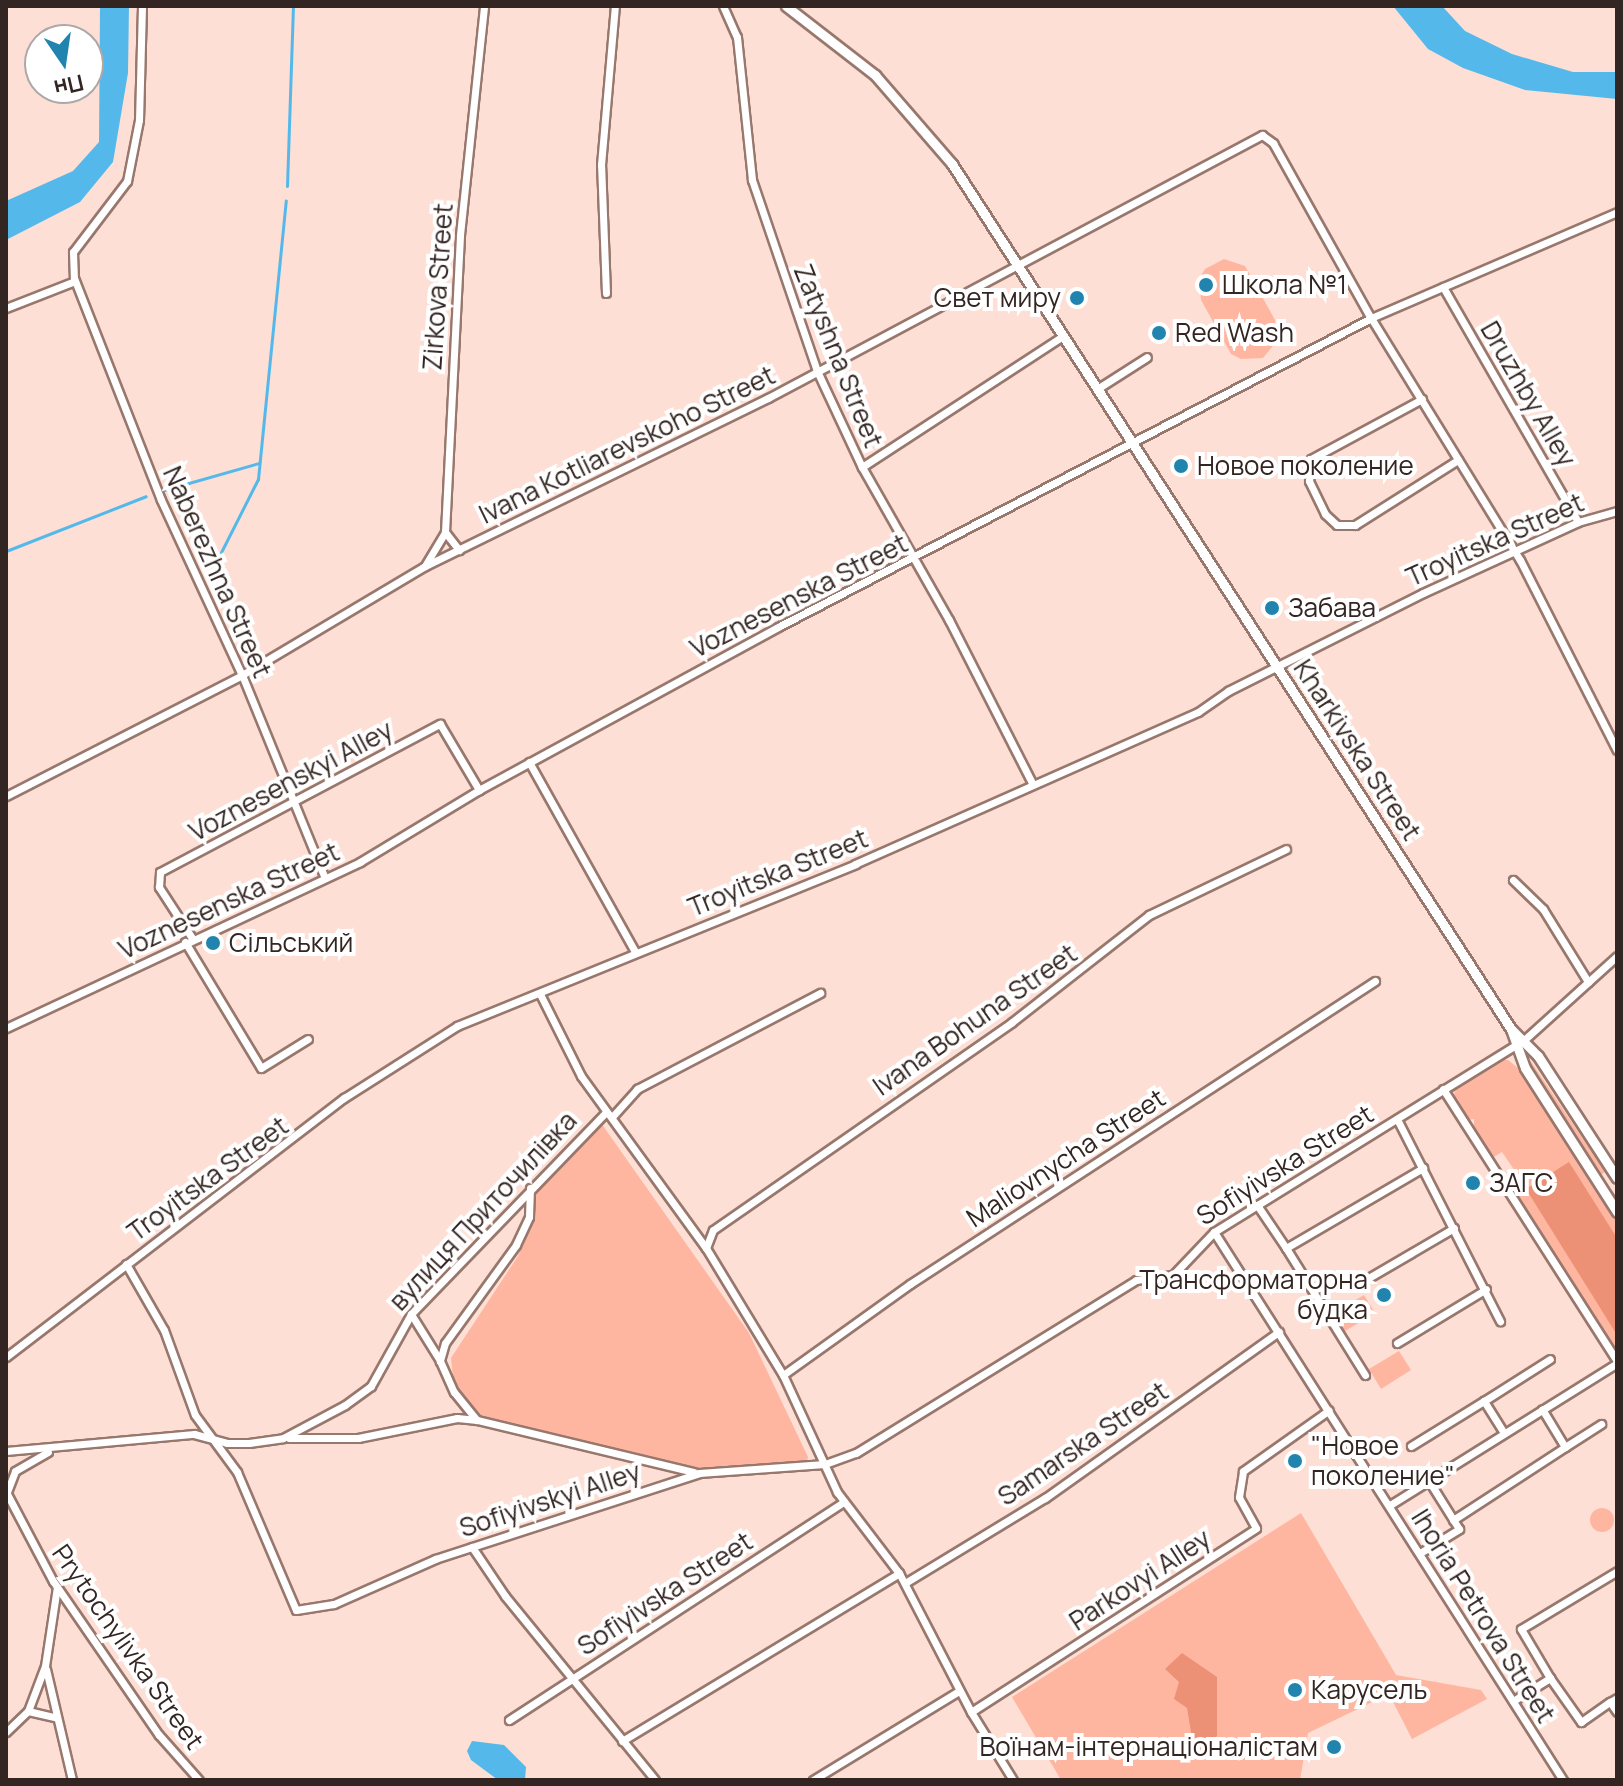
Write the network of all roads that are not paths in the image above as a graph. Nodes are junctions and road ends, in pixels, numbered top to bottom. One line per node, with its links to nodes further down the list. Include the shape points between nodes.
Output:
1 (142, 6): 8 (street, Naberezhna Street, via 139,120 127,181 73,252)
2 (484, 6): 23 (street, Zirkova Street, via 460,235)
3 (615, 6): 10 (street, via 601,165)
4 (723, 6): 15 (street, Zatyshna Street, via 737,37 752,180)
5 (786, 6): 7 (street, Kharkivska Street, via 898,98 952,164)
6 (1617, 212): 9 (street, Voznesenska Street)
7 (1016, 263): 12 (street, Ivana Kotliarevskoho Street, via 1257,136 1268,137); 13 (street, Kharkivska Street); 15 (street, Ivana Kotliarevskoho Street)
8 (75, 281): 11 (street); 29 (street, Naberezhna Street, via 161,500)
9 (1443, 287): 12 (street, Voznesenska Street); 22 (street, Druzhby Alley)
10 (606, 293)
11 (6, 308)
12 (1371, 318): 17 (street); 18 (street, Voznesenska Street)
13 (1063, 336): 16 (street, Kharkivska Street); 20 (street)
14 (1147, 357): 16 (street)
15 (817, 371): 20 (street, Zatyshna Street); 24 (street, Ivana Kotliarevskoho Street)
16 (1097, 389): 18 (street, Kharkivska Street)
17 (1422, 399): 19 (street); 19 (street, via 1311,459 1309,481 1325,514 1337,525 1355,525)
18 (1132, 443): 26 (street, Voznesenska Street); 28 (street, Kharkivska Street)
19 (1458, 460): 25 (street)
20 (862, 467): 26 (street, Zatyshna Street)
21 (1617, 511): 22 (street, Troyitska Street)
22 (1578, 522): 25 (street, Troyitska Street)
23 (445, 532): 24 (street); 27 (street, Zirkova Street)
24 (459, 550): 27 (street, Ivana Kotliarevskoho Street)
25 (1513, 551): 28 (street, Troyitska Street); 30 (street)
26 (914, 559): 31 (street, Voznesenska Street); 32 (street, Zatyshna Street)
27 (425, 566): 29 (street, Ivana Kotliarevskoho Street)
28 (1278, 667): 32 (street, Troyitska Street, via 1198,712); 47 (street, Kharkivska Street)
29 (242, 675): 34 (street, Ivana Kotliarevskoho Street); 35 (street, Naberezhna Street)
30 (1617, 750)
31 (529, 762): 33 (street, Voznesenska Street); 40 (street)
32 (1032, 783): 40 (street, Troyitska Street, via 855,864)
33 (479, 790): 35 (street, Voznesenskyi Alley, via 440,724); 37 (street, Voznesenska Street, via 388,847)
34 (6, 796)
35 (294, 805): 37 (street, Naberezhna Street); 39 (street, Voznesenskyi Alley, via 160,872 159,887)
36 (1286, 849): 62 (street, Ivana Bohuna Street, via 1149,915 1023,1013 713,1230)
37 (325, 878): 39 (street, Voznesenska Street)
38 (1513, 880): 43 (street, via 1543,909)
39 (188, 940): 46 (street, Voznesenska Street); 48 (street, via 261,1068)
40 (635, 952): 45 (street, Troyitska Street)
41 (1617, 956): 43 (street, Sofiyivska Street)
42 (1375, 981): 75 (street, Maliovnycha Street, via 910,1284)
43 (1588, 982): 49 (street, Sofiyivska Street)
44 (820, 993): 52 (street, вулиця Приточилівка, via 637,1089)
45 (540, 994): 52 (street, via 581,1076); 64 (street, Troyitska Street, via 457,1026 390,1067)
46 (6, 1028)
47 (1511, 1029): 49 (street, Kharkivska Street); 50 (street, Kharkivska Street)
48 (308, 1039)
49 (1524, 1040): 50 (street, Sofiyivska Street); 54 (street, Kharkivska Street)
50 (1515, 1046): 51 (street, Sofiyivska Street); 59 (street, Kharkivska Street)
51 (1443, 1089): 53 (street, Sofiyivska Street); 74 (street)
52 (609, 1114): 57 (street, вулиця Приточилівка); 62 (street)
53 (1397, 1119): 55 (street); 58 (street, Sofiyivska Street)
54 (1613, 1163): 56 (street, Kharkivska Street)
55 (1423, 1168): 60 (street); 63 (street)
56 (1617, 1178)
57 (530, 1188): 67 (street, вулиця Приточилівка); 73 (street, via 529,1217 516,1245 456,1324)
58 (1257, 1205): 61 (street, Sofiyivska Street); 63 (street)
59 (1617, 1212)
60 (1454, 1228): 65 (street); 66 (street)
61 (1214, 1232): 69 (street, Ihoria Petrova Street); 89 (street, Sofiyivska Street, via 1173,1275 1136,1280 911,1423)
62 (706, 1248): 75 (street)
63 (1286, 1248): 76 (street)
64 (126, 1264): 71 (street, Troyitska Street); 83 (street, via 164,1330 195,1415)
65 (1365, 1280)
66 (1486, 1289): 68 (street); 70 (street)
67 (411, 1314): 73 (street); 84 (street, вулиця Приточилівка, via 366,1391)
68 (1500, 1321)
69 (1279, 1332): 79 (street, Ihoria Petrova Street); 100 (street, Samarska Street, via 1045,1498)
70 (1397, 1343)
71 (6, 1357)
72 (1550, 1359): 77 (street)
73 (440, 1361): 80 (street, via 454,1392)
74 (1617, 1362): 78 (street)
75 (783, 1375): 89 (street)
76 (1365, 1375)
77 (1484, 1401): 82 (street); 85 (street)
78 (1542, 1409): 82 (street); 86 (street)
79 (1329, 1410): 94 (street, Ihoria Petrova Street); 109 (street, Parkovyi Alley, via 1243,1471 1239,1497 1256,1528)
80 (477, 1420): 84 (street, via 457,1418 358,1438); 90 (street)
81 (1601, 1424): 86 (street)
82 (1504, 1433): 91 (street)
83 (210, 1438): 84 (street, вулиця Приточилівка, via 233,1443); 87 (street, вулиця Приточилівка, via 167,1435); 96 (street, Sofiyivskyi Alley, via 237,1472 296,1610 350,1600)
84 (283, 1438)
85 (1411, 1446)
86 (1565, 1447): 95 (street)
87 (52, 1450): 88 (street, вулиця Приточилівка); 92 (street, via 23,1464)
88 (6, 1451)
89 (825, 1464): 90 (street, Sofiyivskyi Alley); 93 (street)
90 (699, 1473): 96 (street, Sofiyivskyi Alley)
91 (1429, 1481): 94 (street); 95 (street)
92 (6, 1492): 101 (street, Prytochylivka Street)
93 (844, 1502): 99 (street); 103 (street, Sofiyivska Street)
94 (1390, 1505): 97 (street, Ihoria Petrova Street)
95 (1453, 1520): 97 (street, via 1459,1529)
96 (472, 1547): 103 (street)
97 (1420, 1553): 107 (street, Ihoria Petrova Street)
98 (1617, 1571): 104 (street, via 1521,1629)
99 (899, 1573): 100 (street); 114 (street)
100 (905, 1583): 105 (street)
101 (57, 1587): 102 (street); 116 (street, Prytochylivka Street, via 159,1735)
102 (45, 1666): 108 (street); 111 (street)
103 (572, 1677): 112 (street, Sofiyivska Street); 114 (street)
104 (1550, 1678): 106 (street, via 1581,1722); 107 (street)
105 (957, 1692): 109 (street); 118 (street)
106 (1614, 1700): 110 (street)
107 (1513, 1701): 120 (street, Ihoria Petrova Street)
108 (28, 1711): 111 (street); 113 (street)
109 (971, 1712): 119 (street)
110 (1617, 1712)
111 (54, 1717): 115 (street)
112 (509, 1720)
113 (6, 1732)
114 (622, 1741): 117 (street)
115 (72, 1780)
116 (199, 1780)
117 (655, 1780)
118 (813, 1780)
119 (1013, 1780)
120 (1563, 1780)

